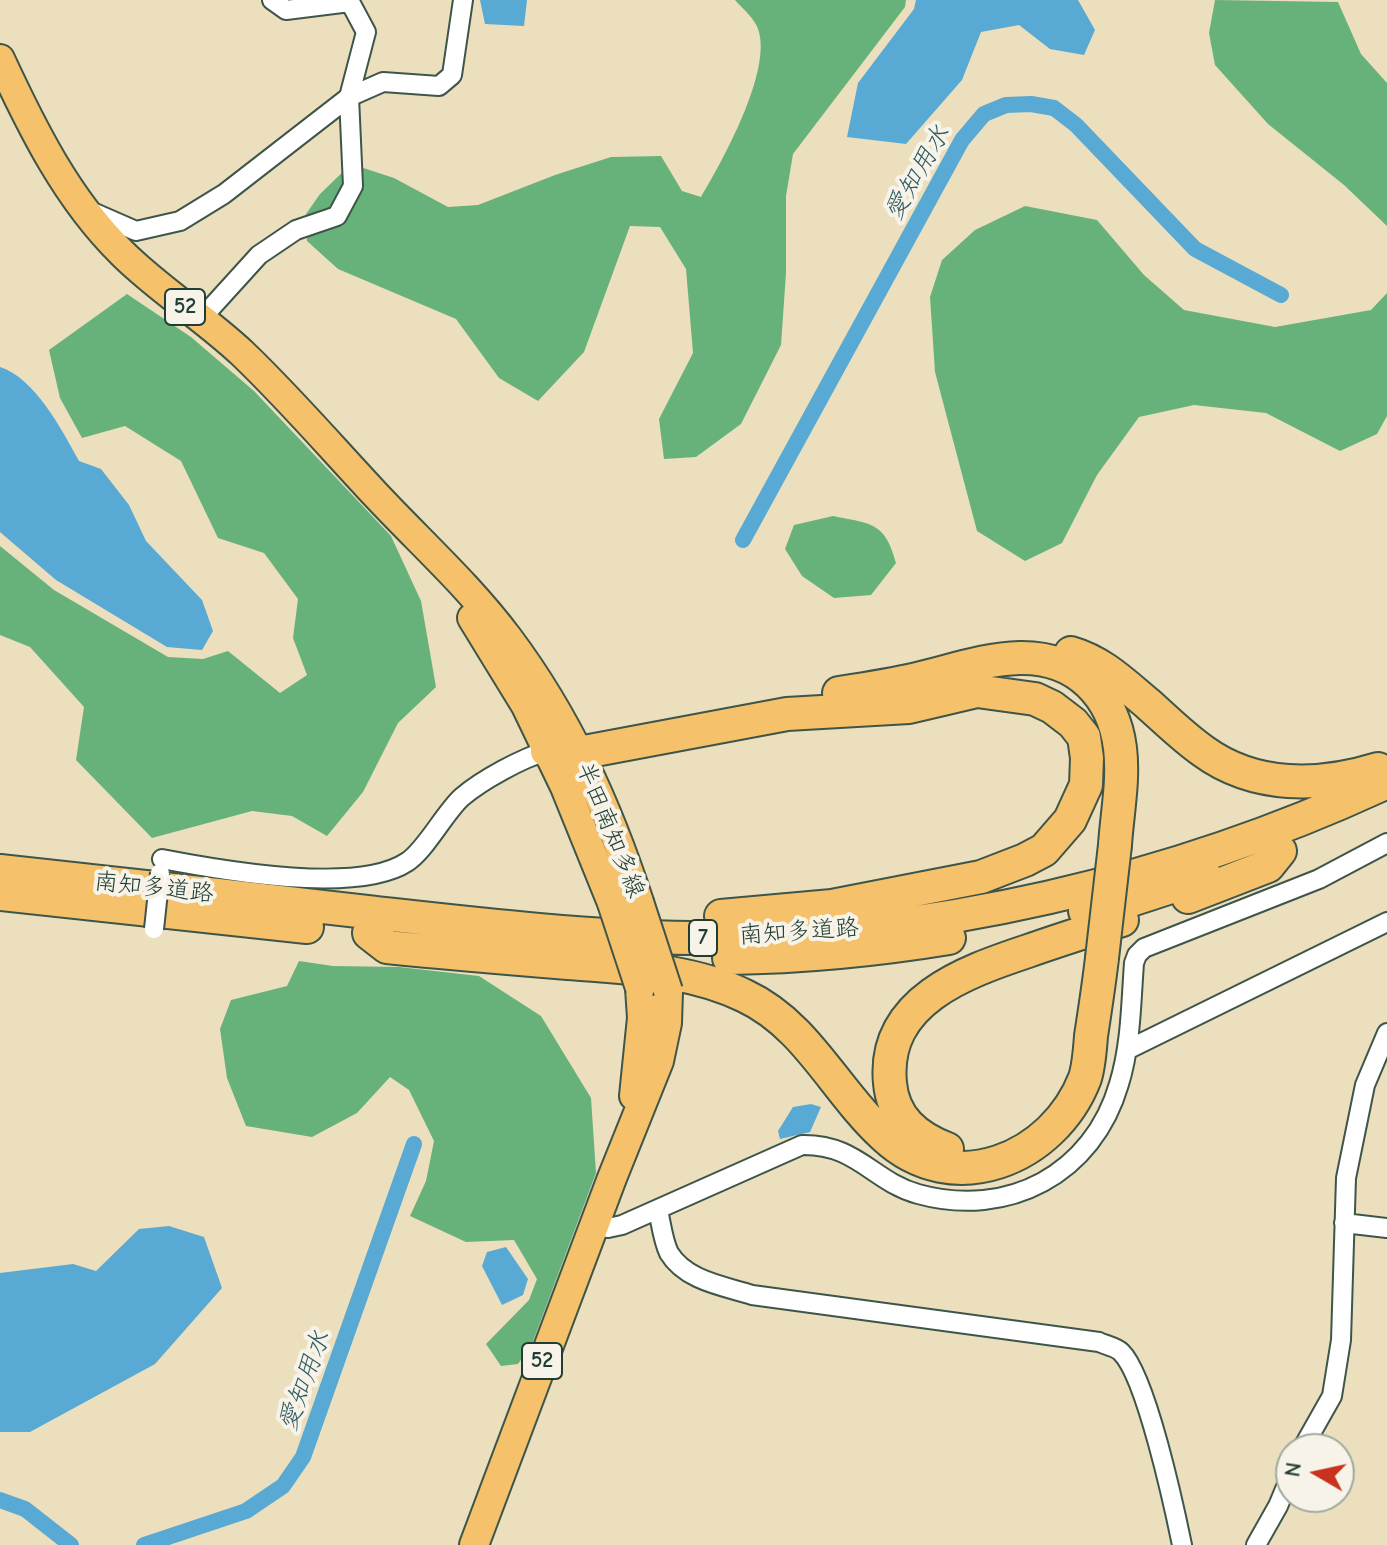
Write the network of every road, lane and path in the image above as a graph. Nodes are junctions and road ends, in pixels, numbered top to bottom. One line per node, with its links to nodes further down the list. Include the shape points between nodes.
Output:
1 (272, 0): 4 (street, via 286,10 350,2 366,32)
2 (463, 0): 4 (street, via 452,75 439,86 383,82)
3 (0, 59): 5 (main road, 半田南知多線 / 52, via 31,126)
4 (349, 97): 5 (street, via 224,194 180,221 136,231); 6 (street, via 353,186 337,216 296,230 259,255)
5 (82, 207): 6 (main road, 半田南知多線 / 52, via 120,251)
6 (200, 320): 8 (main road, 半田南知多線 / 52, via 241,352 406,527 425,562 475,622 526,706)
7 (975, 679): 8 (highway, via 909,707 787,714); 9 (highway, via 1015,645 1052,647 1124,681 1205,753 1229,767 1264,779 1300,783 1345,780); 18 (highway, via 1052,707 1084,737 1086,785 1070,820 1044,850 981,877 832,906 688,919 572,920); 20 (highway, via 1052,686 1086,707 1097,725 1111,780 1110,845)
8 (565, 747): 17 (street, bridge, via 525,757 462,797 408,862 377,874 247,875 161,866); 25 (main road, 半田南知多線 / 52, bridge, via 594,779 622,849 626,903 667,1023 659,1061)
9 (1387, 766)
10 (1387, 782): 18 (highway, 南知多道路 / 7, via 1322,813 1174,864 980,912 781,934 694,938)
11 (1387, 806): 13 (highway, 南知多道路 / 7)
12 (1387, 843): 22 (street, via 1319,879 1144,948 1134,963)
13 (1280, 851): 19 (highway, 南知多道路 / 7, via 1125,902 885,948 676,958); 20 (highway, via 1268,866 977,968 939,989 906,1020 894,1041 888,1069 897,1111 911,1129 927,1141 967,1152 1012,1142 1042,1120 1063,1094 1078,1056)
14 (0, 871): 18 (highway, 南知多道路 / 7)
15 (0, 894): 19 (highway, 南知多道路 / 7)
16 (1387, 922): 22 (street)
17 (154, 929)
18 (553, 932)
19 (369, 933): 20 (highway, via 387,947 699,977 779,1015 859,1110 901,1150 962,1168 998,1163 1031,1147 1075,1100 1086,1074)
20 (1097, 958)
21 (1387, 1033): 24 (street, via 1365,1085 1346,1178)
22 (1127, 1050): 23 (street, via 1112,1104 1090,1142 1053,1177 1015,1194 960,1202 934,1198 906,1190 834,1148 802,1145)
23 (658, 1210): 25 (street, via 622,1225); 30 (street, via 669,1252 683,1267 701,1279 740,1291 1099,1342 1120,1350 1136,1374)
24 (1344, 1223): 26 (street); 27 (street, via 1341,1340 1332,1396)
25 (595, 1225): 29 (main road, 半田南知多線 / 52)
26 (1387, 1228)
27 (1311, 1433)
28 (1275, 1511): 31 (street)
29 (474, 1545)
30 (1182, 1545)
31 (1256, 1545)

